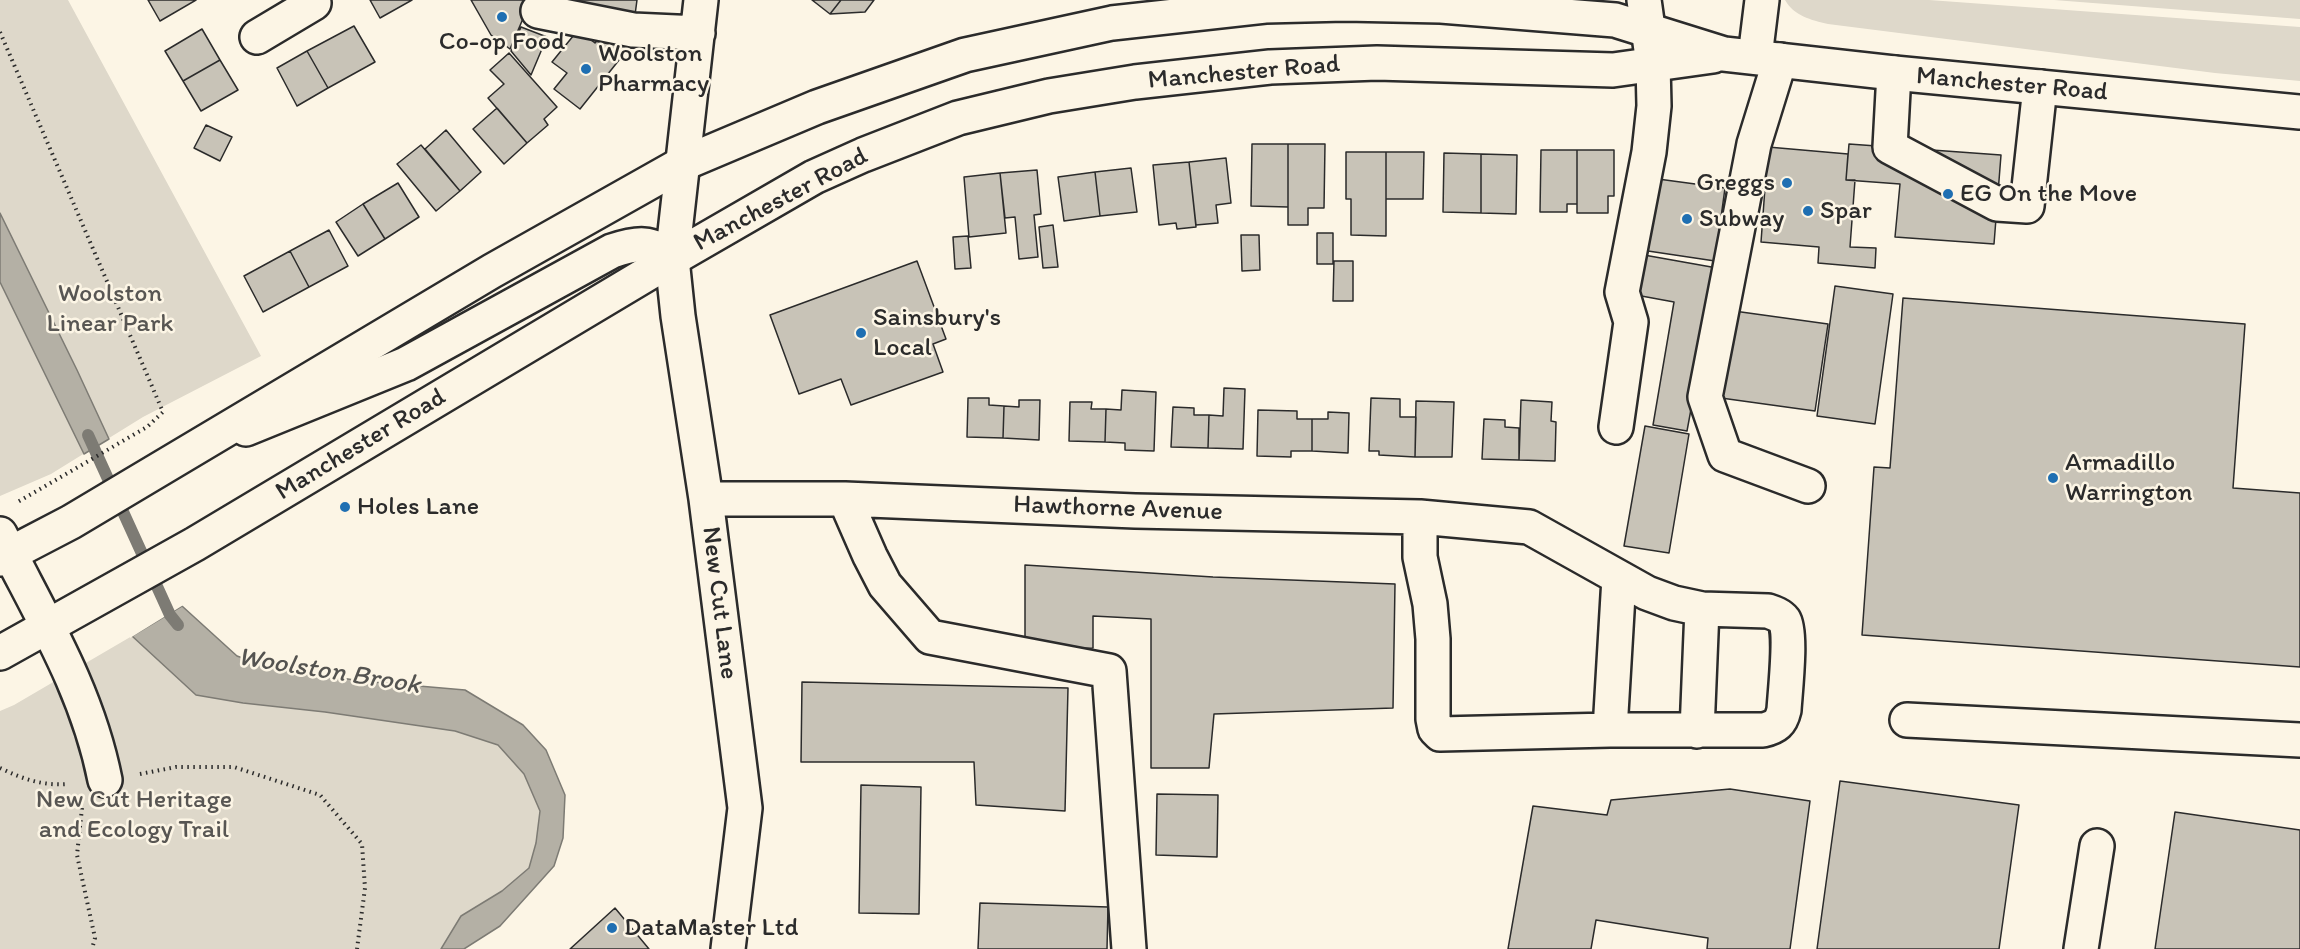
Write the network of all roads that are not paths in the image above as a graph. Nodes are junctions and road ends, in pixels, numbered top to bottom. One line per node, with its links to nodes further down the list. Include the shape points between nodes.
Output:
1 (700, 0): 9 (main road)
2 (1644, 0): 8 (main road)
3 (1762, 0): 11 (main road)
4 (314, 3): 6 (main road)
5 (1266, 3): 8 (main road, Manchester Road, via 1441,6 1615,20); 16 (main road, Manchester Road, via 1112,23 965,55 817,107)
6 (281, 10): 10 (main road)
7 (538, 11): 9 (main road, via 633,30)
8 (1649, 32): 11 (main road, Manchester Road); 12 (main road)
9 (698, 33): 16 (main road)
10 (257, 37)
11 (1753, 57): 12 (main road, Manchester Road); 13 (main road, Manchester Road); 20 (main road, via 1754,144 1705,397 1725,455)
12 (1653, 64): 17 (main road, Manchester Road, via 1613,69 1377,63 1270,67 1049,96 958,118 844,162); 18 (main road, via 1649,152 1622,292 1631,322)
13 (1894, 74): 14 (main road, Manchester Road); 14 (main road, via 1890,147 1997,204 2027,206)
14 (2040, 87): 15 (main road, Manchester Road)
15 (2300, 112)
16 (682, 164): 17 (main road, New Cut Lane); 19 (main road, Manchester Road, via 510,261)
17 (672, 259): 19 (main road, via 661,249 648,245 612,251 406,364); 21 (main road, New Cut Lane); 27 (main road, Manchester Road)
18 (1616, 427)
19 (177, 460): 24 (main road, Manchester Road, via 71,522)
20 (1808, 486)
21 (706, 499): 22 (main road, Hawthorne Avenue); 35 (main road, New Cut Lane, via 745,808)
22 (845, 499): 23 (main road, Hawthorne Avenue); 36 (main road, via 885,585 930,637 1109,671)
23 (1420, 518): 25 (main road, Hawthorne Avenue, via 1529,527); 30 (main road, via 1420,557 1433,639 1435,729 1440,734)
24 (5, 538): 27 (main road)
25 (1619, 578): 26 (main road, via 1647,593); 30 (main road)
26 (1702, 609): 31 (main road); 31 (main road, via 1768,611 1784,620 1788,637 1782,720 1763,730)
27 (49, 627): 28 (main road, Manchester Road); 33 (main road, via 72,673 100,753)
28 (0, 653)
29 (1906, 720): 32 (main road)
30 (1610, 730): 31 (main road)
31 (1697, 731)
32 (2300, 740)
33 (95, 782)
34 (2097, 846): 37 (main road)
35 (728, 949)
36 (1129, 949)
37 (2081, 949)

